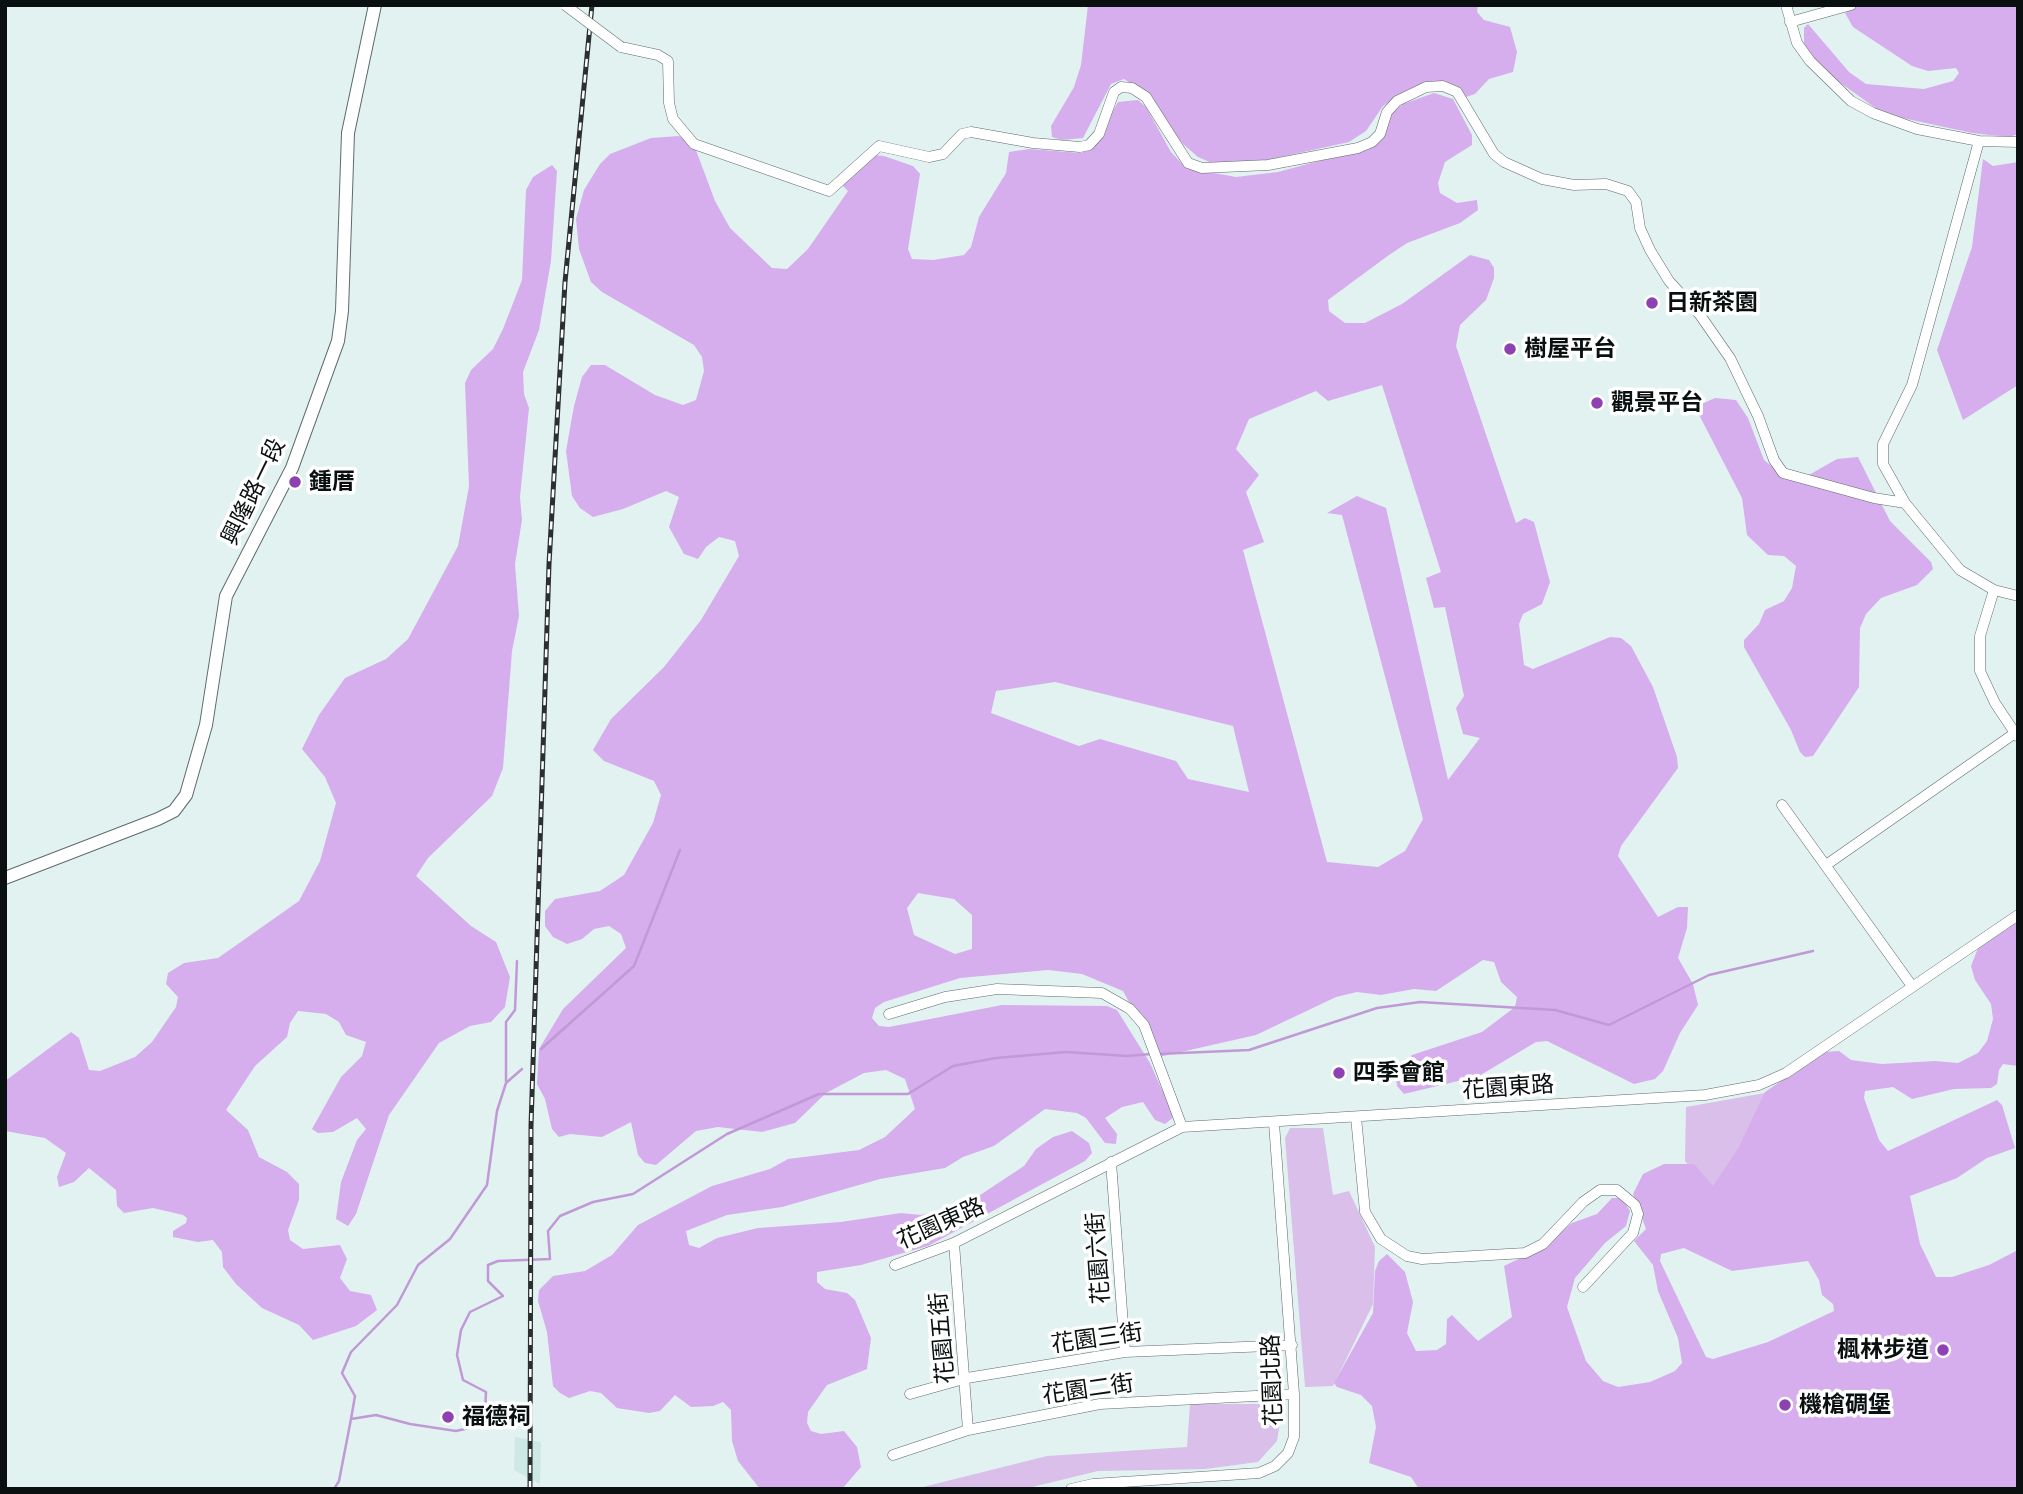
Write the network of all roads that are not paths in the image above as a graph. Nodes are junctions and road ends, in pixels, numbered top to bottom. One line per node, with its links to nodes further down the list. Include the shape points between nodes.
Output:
1 (375, 5): 14 (street, 興隆路一段, via 348,133 338,341 292,468 226,596 206,725 186,795 174,811 158,819)
2 (565, 5): 8 (street, bridge, via 621,47 668,61 673,119 694,144 828,191 879,146 929,157 943,154 962,134 971,132 1033,143 1089,145 1099,134 1114,92 1121,87 1146,97 1188,163 1202,168 1268,165 1358,148 1380,134 1387,112 1397,101 1426,87 1443,86 1457,92 1494,154 1504,162 1542,179 1574,186 1605,184 1629,191 1650,250 1668,281 1700,315 1730,358 1783,473)
3 (1786, 5): 5 (street)
4 (1851, 5): 5 (street)
5 (1790, 22): 6 (street, via 1810,61 1851,101 1917,130)
6 (1979, 141): 7 (street); 8 (street, via 1912,385 1883,444 1883,464)
7 (2018, 142)
8 (1905, 503): 9 (street, via 1960,570)
9 (1994, 590): 10 (street); 11 (street, via 1980,636 1980,671 1995,703)
10 (2018, 596)
11 (2017, 733): 13 (street)
12 (1782, 805): 13 (street)
13 (1826, 865): 16 (street)
14 (5, 878)
15 (2018, 915): 16 (street, 花園東路)
16 (1912, 986): 18 (street, 花園東路, via 1786,1073 1732,1092)
17 (889, 1014): 20 (street, via 997,989 1102,993 1130,1009 1144,1025)
18 (1356, 1117): 19 (street, 花園東路); 24 (street, via 1365,1212 1381,1239 1407,1256 1525,1253 1543,1244 1600,1190 1617,1190 1638,1214 1633,1233)
19 (1275, 1123): 20 (street, 花園東路); 25 (street, 花園北路)
20 (1182, 1127): 21 (street, 花園東路)
21 (1111, 1162): 22 (street, 花園東路); 26 (street, 花園六街)
22 (954, 1243): 23 (street, 花園東路); 27 (street, 花園五街)
23 (895, 1265)
24 (1583, 1287)
25 (1292, 1345): 26 (street, 花園三街); 29 (street, 花園北路)
26 (1125, 1352): 27 (street, 花園三街)
27 (967, 1378): 28 (street, 花園三街); 30 (street, 花園五街)
28 (910, 1394)
29 (1294, 1394): 30 (street, 花園二街, via 1101,1404); 32 (street, 花園北路, via 1294,1437 1288,1453 1259,1473)
30 (968, 1430): 31 (street, 花園二街)
31 (892, 1455)
32 (1070, 1489)

